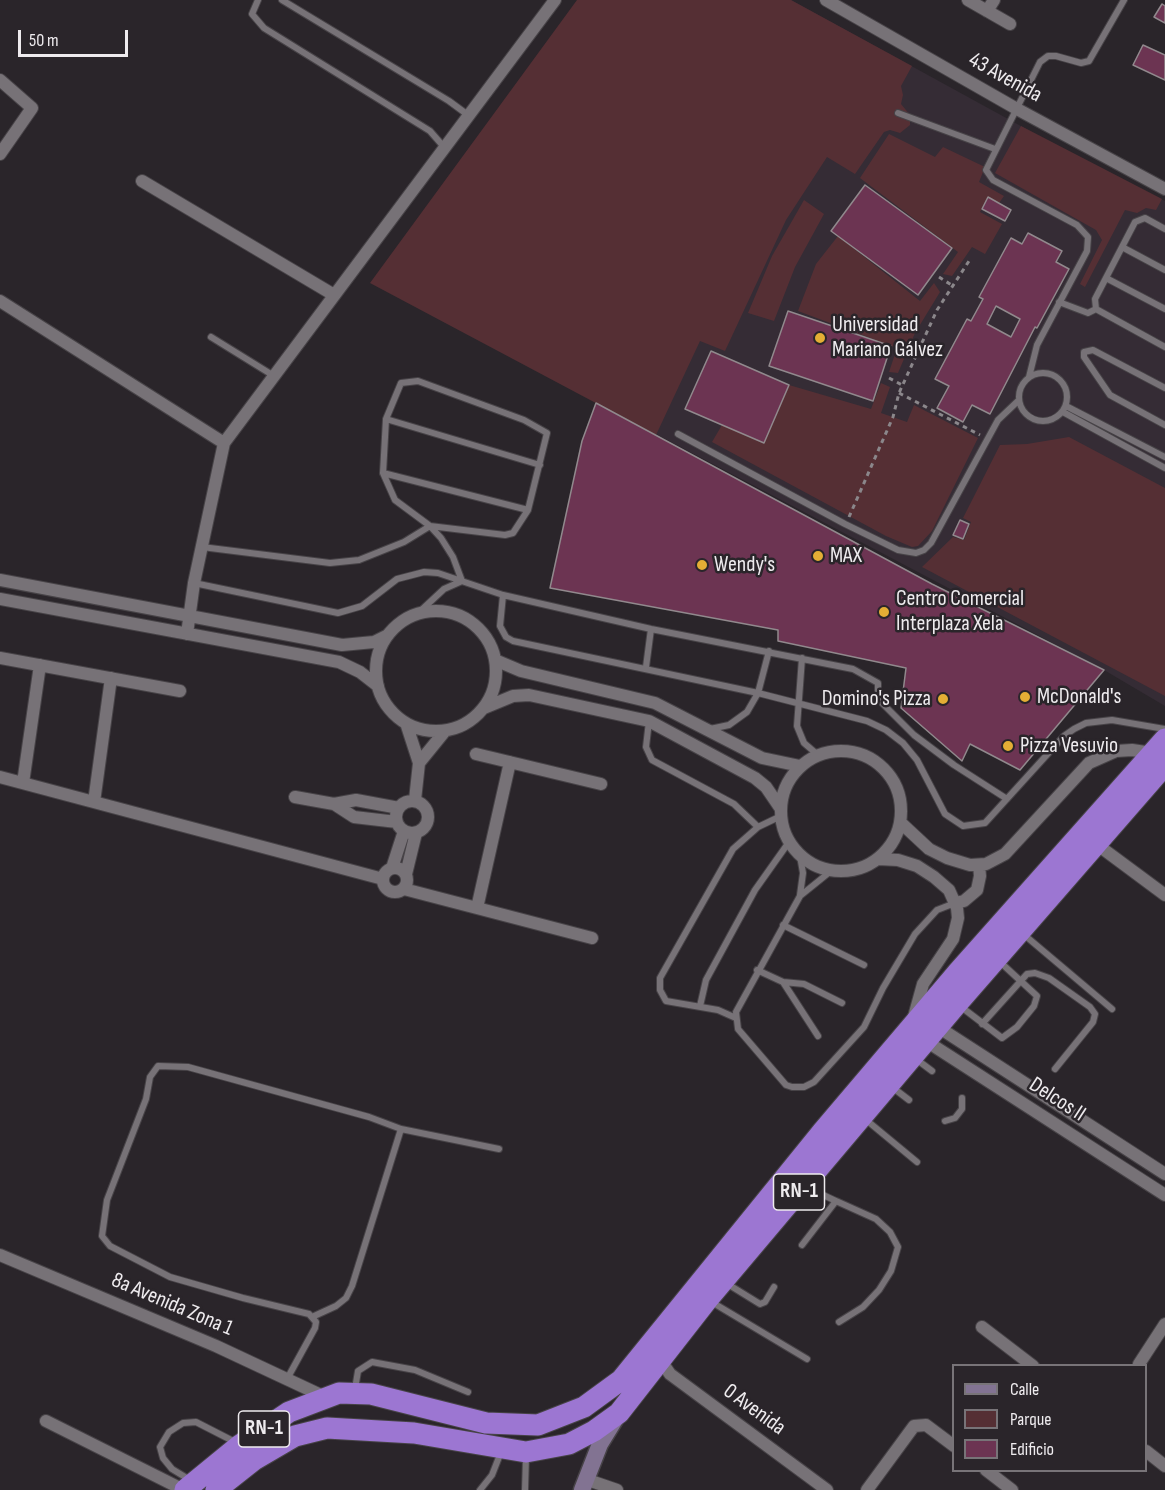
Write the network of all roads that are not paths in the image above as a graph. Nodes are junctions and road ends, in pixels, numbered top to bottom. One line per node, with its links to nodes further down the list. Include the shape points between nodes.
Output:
1 (258, 0): 13 (lane, via 252,15 264,28 430,131)
2 (282, 0): 12 (lane)
3 (555, 0): 12 (street)
4 (826, 0): 10 (street, 43 Avenida)
5 (968, 0): 7 (street)
6 (1124, 0): 10 (lane, via 1089,61 1048,56 1040,62)
7 (991, 5): 8 (street)
8 (1010, 24)
9 (0, 80): 15 (street, via 32,108)
10 (1017, 109): 14 (lane); 17 (street, 43 Avenida)
11 (898, 113): 14 (lane)
12 (468, 115): 13 (street)
13 (444, 147): 22 (street)
14 (994, 149): 24 (lane, via 986,170 989,177 1077,225 1088,237 1087,251)
15 (0, 154)
16 (142, 181): 22 (street)
17 (1165, 189)
18 (1165, 229): 19 (lane, via 1140,219)
19 (1122, 247): 20 (lane); 21 (lane)
20 (1165, 270)
21 (1106, 278): 25 (lane, via 1095,299); 26 (lane)
22 (334, 295): 29 (street)
23 (0, 301): 38 (street)
24 (1059, 302): 25 (lane, via 1088,313); 30 (lane, via 1037,345)
25 (1096, 309): 28 (lane)
26 (1165, 309)
27 (211, 337): 29 (lane)
28 (1165, 347)
29 (274, 376): 38 (street)
30 (1029, 377): 32 (lane, via 1021,387); 33 (lane, via 1044,373 1058,378 1067,391)
31 (1165, 388): 36 (lane, via 1093,350 1084,352 1110,395)
32 (1019, 400): 34 (lane, via 1033,420 1049,421); 37 (lane, via 1005,410 987,438 937,533 924,550 916,553 898,550 845,524)
33 (1066, 406): 34 (lane); 39 (lane)
34 (1062, 412): 41 (lane)
35 (386, 419): 40 (lane); 40 (lane, via 401,383 418,381 524,420 547,433); 42 (lane)
36 (1165, 425)
37 (678, 434)
38 (224, 443): 45 (street)
39 (1165, 457)
40 (540, 465): 43 (lane)
41 (1164, 466)
42 (383, 473): 43 (lane); 44 (lane, via 395,500)
43 (528, 510): 44 (lane, via 519,528 505,536)
44 (430, 526): 45 (lane, via 404,542 359,560 330,562); 47 (lane, via 453,557)
45 (202, 547): 48 (street)
46 (0, 580): 51 (street)
47 (462, 581): 48 (lane, via 438,573 410,574 391,582 355,610 338,613); 49 (lane); 52 (lane, via 436,595)
48 (194, 583): 51 (street)
49 (503, 595): 53 (lane); 61 (lane, via 500,626 509,639)
50 (0, 599): 54 (street)
51 (189, 616): 54 (street); 55 (street, via 342,645 366,644)
52 (416, 616): 55 (street); 59 (street, via 450,612 471,622 487,638)
53 (651, 629): 56 (lane); 61 (lane)
54 (187, 634): 63 (street, via 339,662)
55 (388, 635): 63 (street, via 376,668)
56 (769, 651): 58 (lane); 65 (lane)
57 (0, 658): 60 (street)
58 (802, 658): 66 (lane); 83 (lane, via 853,669 878,683 878,699 914,735)
59 (495, 660): 67 (street, via 495,685); 70 (street, via 520,671 655,703)
60 (40, 665): 62 (street); 80 (street)
61 (646, 667): 65 (lane)
62 (111, 678): 64 (street); 85 (street)
63 (378, 686): 69 (street, via 388,707)
64 (180, 691)
65 (758, 693): 66 (lane); 70 (lane, via 739,720 729,726)
66 (798, 703): 74 (lane, via 800,735); 83 (lane, via 867,721 903,743 917,760 945,814 956,824 971,827 985,823)
67 (484, 708): 68 (street, via 513,696 529,695); 72 (street, via 466,723)
68 (649, 721): 88 (street, via 756,778); 90 (lane, via 646,747 652,760 734,804)
69 (405, 723): 72 (street, via 424,731); 77 (street)
70 (706, 729): 78 (street, via 762,758)
71 (1165, 729): 83 (lane, via 1112,720 1086,723 1064,736)
72 (445, 731): 77 (street)
73 (476, 754): 76 (street)
74 (818, 755): 78 (street); 89 (street, via 839,750 861,753 880,764 893,780 901,801)
75 (1162, 757): 93 (highway, RN-1); 96 (street, via 1132,750 1116,751 1089,763 1005,854); 121 (highway, RN-1)
76 (510, 762): 81 (street); 105 (street)
77 (419, 764): 84 (street)
78 (800, 766): 88 (street, via 783,793)
79 (0, 777): 80 (street)
80 (23, 783): 85 (street)
81 (601, 784)
82 (295, 797): 86 (street)
83 (1007, 799)
84 (415, 800): 87 (street); 91 (street, via 425,806 429,816 425,827)
85 (94, 802): 100 (street)
86 (334, 804): 87 (street, via 356,800); 91 (street, via 354,817)
87 (399, 808): 91 (street)
88 (781, 813): 90 (lane); 92 (street)
89 (900, 822): 95 (street, via 892,843); 96 (street, via 929,849)
90 (758, 827): 116 (lane, via 732,849 660,978 660,990 666,1001)
91 (406, 829): 97 (street); 99 (street)
92 (789, 842): 94 (street); 116 (lane, via 755,890 712,970)
93 (1095, 843): 102 (street); 107 (highway, RN-1)
94 (800, 856): 98 (street); 103 (lane)
95 (878, 859): 98 (street, via 856,870); 104 (street, via 917,866 942,883)
96 (979, 865): 104 (street, via 977,890)
97 (392, 868): 99 (street); 100 (street)
98 (831, 871): 103 (lane)
99 (406, 874): 101 (street)
100 (383, 879): 101 (street, via 390,891)
101 (404, 889): 105 (street)
102 (1165, 895)
103 (800, 896): 106 (lane)
104 (955, 903): 118 (lane, via 927,919 901,956 864,1027 809,1085 786,1085 738,1029); 121 (street, via 957,929 923,984)
105 (477, 908): 108 (street)
106 (783, 925): 110 (lane); 111 (lane)
107 (1020, 931): 109 (highway, RN-1); 117 (lane)
108 (592, 938)
109 (996, 959): 112 (lane); 115 (highway, RN-1)
110 (864, 965)
111 (757, 970): 113 (lane); 118 (lane)
112 (1019, 980): 119 (lane); 119 (lane, via 1037,996 1017,1027 1002,1038); 122 (lane, via 1027,974 1044,975 1090,1006 1095,1014 1093,1022)
113 (783, 982): 114 (lane, via 804,984); 120 (lane)
114 (842, 1003)
115 (957, 1004): 119 (lane); 121 (highway, RN-1)
116 (700, 1006): 118 (lane)
117 (1112, 1009)
118 (736, 1018)
119 (982, 1024)
120 (818, 1036)
121 (922, 1038): 123 (lane); 124 (highway, RN-1); 132 (street, Delcos II); 134 (street, Delcos II); 150 (highway, RN-1, via 822,1132 621,1380 584,1407 538,1425 486,1423)
122 (1055, 1069)
123 (932, 1071)
124 (889, 1085): 126 (lane); 127 (highway, RN-1)
125 (962, 1098): 128 (lane, via 962,1109 955,1118)
126 (909, 1100)
127 (862, 1117): 131 (lane); 133 (highway, RN-1)
128 (945, 1121)
129 (401, 1129): 130 (lane); 141 (lane, via 352,1286 336,1306); 141 (lane, via 188,1067 158,1066 150,1077 146,1099 107,1200 102,1236 110,1246 170,1277)
130 (499, 1149)
131 (916, 1162)
132 (1165, 1174)
133 (808, 1180): 135 (lane); 138 (highway, RN-1)
134 (1165, 1195)
135 (836, 1202): 136 (lane); 142 (lane, via 876,1219 898,1247 891,1271 879,1290 863,1307)
136 (802, 1245)
137 (0, 1255): 149 (street, 8a Avenida Zona 1)
138 (723, 1281): 139 (lane, via 760,1304); 140 (highway, RN-1)
139 (774, 1287)
140 (708, 1299): 145 (lane); 146 (highway, RN-1)
141 (312, 1317): 149 (lane, via 315,1328)
142 (839, 1322)
143 (1164, 1326): 148 (street)
144 (982, 1327): 147 (street)
145 (807, 1359)
146 (661, 1361): 153 (highway, RN-1); 170 (street, 0 Avenida, via 670,1374)
147 (1032, 1364)
148 (1139, 1364)
149 (287, 1379): 152 (street, 8a Avenida Zona 1)
150 (354, 1392): 151 (lane, via 358,1371 372,1362 414,1370); 152 (highway, RN-1); 156 (highway, via 360,1414)
151 (468, 1392)
152 (325, 1397): 155 (highway); 158 (highway, RN-1, via 290,1412)
153 (619, 1413): 160 (highway, RN-1, via 569,1444); 164 (street)
154 (46, 1421): 165 (street)
155 (327, 1428): 156 (highway, RN-1); 166 (highway, RN-1, via 295,1436 254,1460)
156 (353, 1429): 159 (highway, RN-1, via 414,1433)
157 (952, 1444): 171 (street, via 926,1425 914,1426)
158 (240, 1445): 165 (highway, RN-1); 165 (lane, via 196,1422 183,1423 169,1432 160,1447 163,1458)
159 (502, 1449): 160 (highway, RN-1); 167 (lane, via 492,1475)
160 (526, 1452): 168 (lane)
161 (1147, 1452): 162 (street)
162 (1165, 1466)
163 (989, 1472): 172 (street)
164 (583, 1484): 169 (street)
165 (188, 1488)
166 (216, 1490)
167 (480, 1490)
168 (525, 1490)
169 (616, 1490)
170 (827, 1490)
171 (867, 1490)
172 (1012, 1490)

